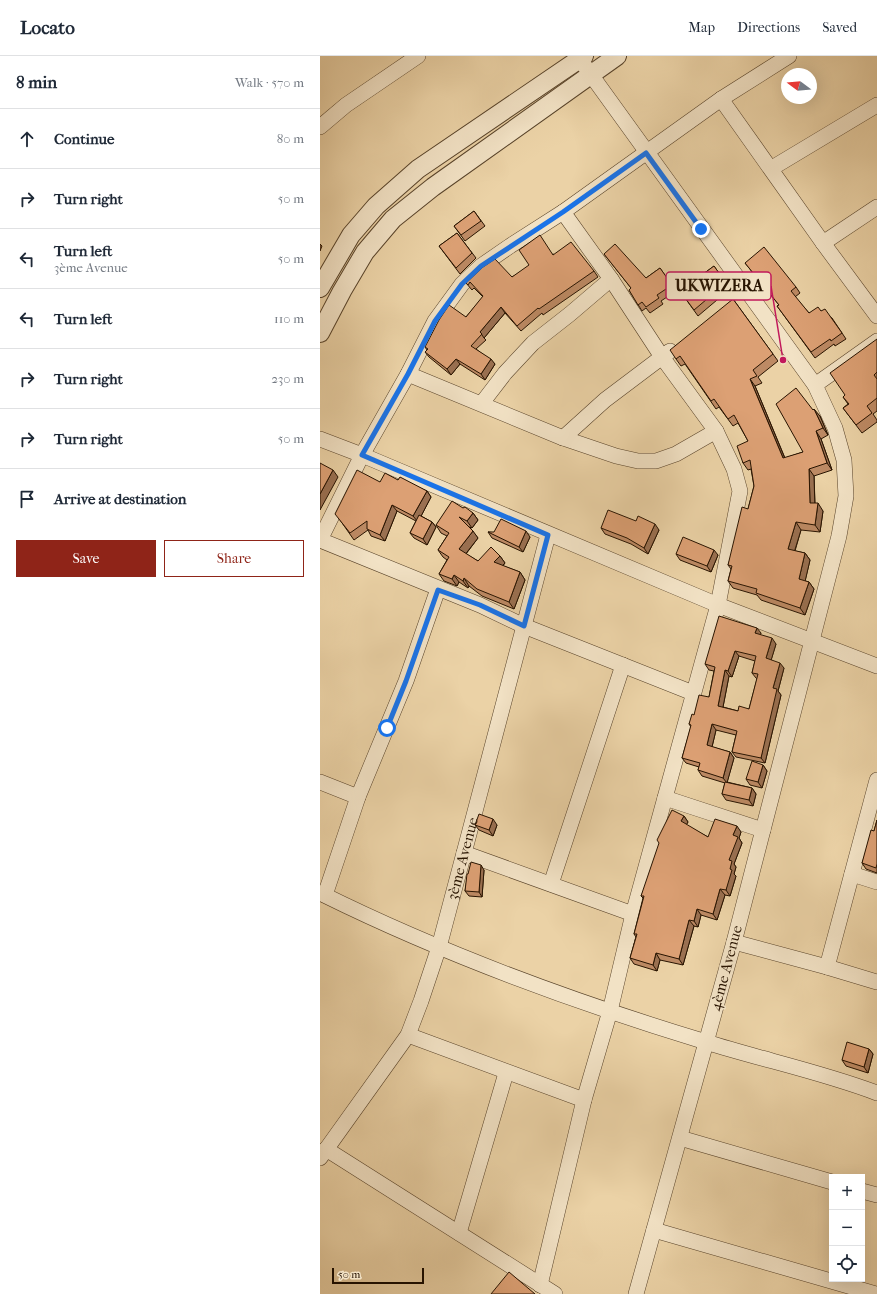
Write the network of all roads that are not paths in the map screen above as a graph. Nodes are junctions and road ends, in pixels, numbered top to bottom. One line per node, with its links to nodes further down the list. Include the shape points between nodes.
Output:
1 (418, 56): 8 (street, via 346,105)
2 (617, 56): 5 (street)
3 (789, 56): 6 (street)
4 (580, 57): 5 (street, 4ème Avenue); 15 (street, via 418,169 376,206 351,236)
5 (590, 74): 9 (street, 4ème Avenue); 17 (street, via 432,187 393,219 365,252)
6 (721, 99): 9 (street); 10 (street)
7 (877, 104): 10 (street)
8 (320, 127)
9 (646, 153): 12 (street); 22 (street, 4ème Avenue, via 740,293)
10 (772, 168): 13 (street)
11 (877, 207): 13 (street)
12 (563, 212): 14 (street); 21 (street, via 481,266 462,284 435,321)
13 (823, 243): 16 (street)
14 (611, 279): 20 (street); 23 (street, via 533,343)
15 (320, 288)
16 (877, 316)
17 (320, 333)
18 (877, 341): 22 (street)
19 (680, 342): 20 (street)
20 (662, 357): 24 (street); 25 (street, via 605,400)
21 (408, 374): 23 (street); 27 (street)
22 (815, 386): 32 (street, 4ème Avenue, via 835,428 844,460 846,496 839,536)
23 (482, 403): 25 (street)
24 (716, 432): 25 (street, via 676,454 656,461 638,461 616,456); 30 (street, via 734,469 740,491)
25 (563, 438)
26 (320, 439): 27 (street)
27 (362, 455): 28 (street); 29 (street, via 320,540)
28 (548, 535): 30 (street); 31 (street, 3ème Avenue)
29 (438, 590): 31 (street, via 480,605); 38 (street, via 406,681)
30 (718, 605): 32 (street); 35 (street)
31 (524, 626): 33 (street); 42 (street, 3ème Avenue)
32 (812, 642): 34 (street); 41 (street, 4ème Avenue)
33 (623, 664): 35 (street); 45 (street)
34 (877, 666)
35 (693, 692): 39 (street)
36 (877, 780): 40 (street)
37 (320, 782): 38 (street)
38 (358, 797): 46 (street)
39 (665, 798): 41 (street); 47 (street)
40 (872, 814): 43 (street)
41 (763, 830): 48 (street, 4ème Avenue)
42 (464, 853): 45 (street); 49 (street, 3ème Avenue)
43 (852, 874): 44 (street); 50 (street)
44 (877, 882)
45 (552, 884): 47 (street)
46 (322, 894): 49 (street)
47 (634, 914): 52 (street)
48 (734, 942): 50 (street); 54 (street, 4ème Avenue)
49 (439, 947): 52 (street, via 505,974); 53 (street, 3ème Avenue)
50 (827, 967): 51 (street)
51 (877, 982)
52 (610, 1011): 54 (street); 57 (street)
53 (408, 1035): 55 (street); 59 (street, 3ème Avenue)
54 (706, 1042): 56 (street); 58 (street, 4ème Avenue)
55 (506, 1073): 57 (street); 64 (street)
56 (877, 1093)
57 (584, 1100): 65 (street)
58 (680, 1138): 60 (street); 63 (street, 4ème Avenue)
59 (323, 1154): 64 (street)
60 (829, 1181)
61 (865, 1192): 62 (street)
62 (877, 1195)
63 (654, 1230): 67 (street, 4ème Avenue); 68 (street)
64 (459, 1233): 65 (street)
65 (540, 1285): 66 (street)
66 (555, 1294)
67 (636, 1294)
68 (876, 1294)

